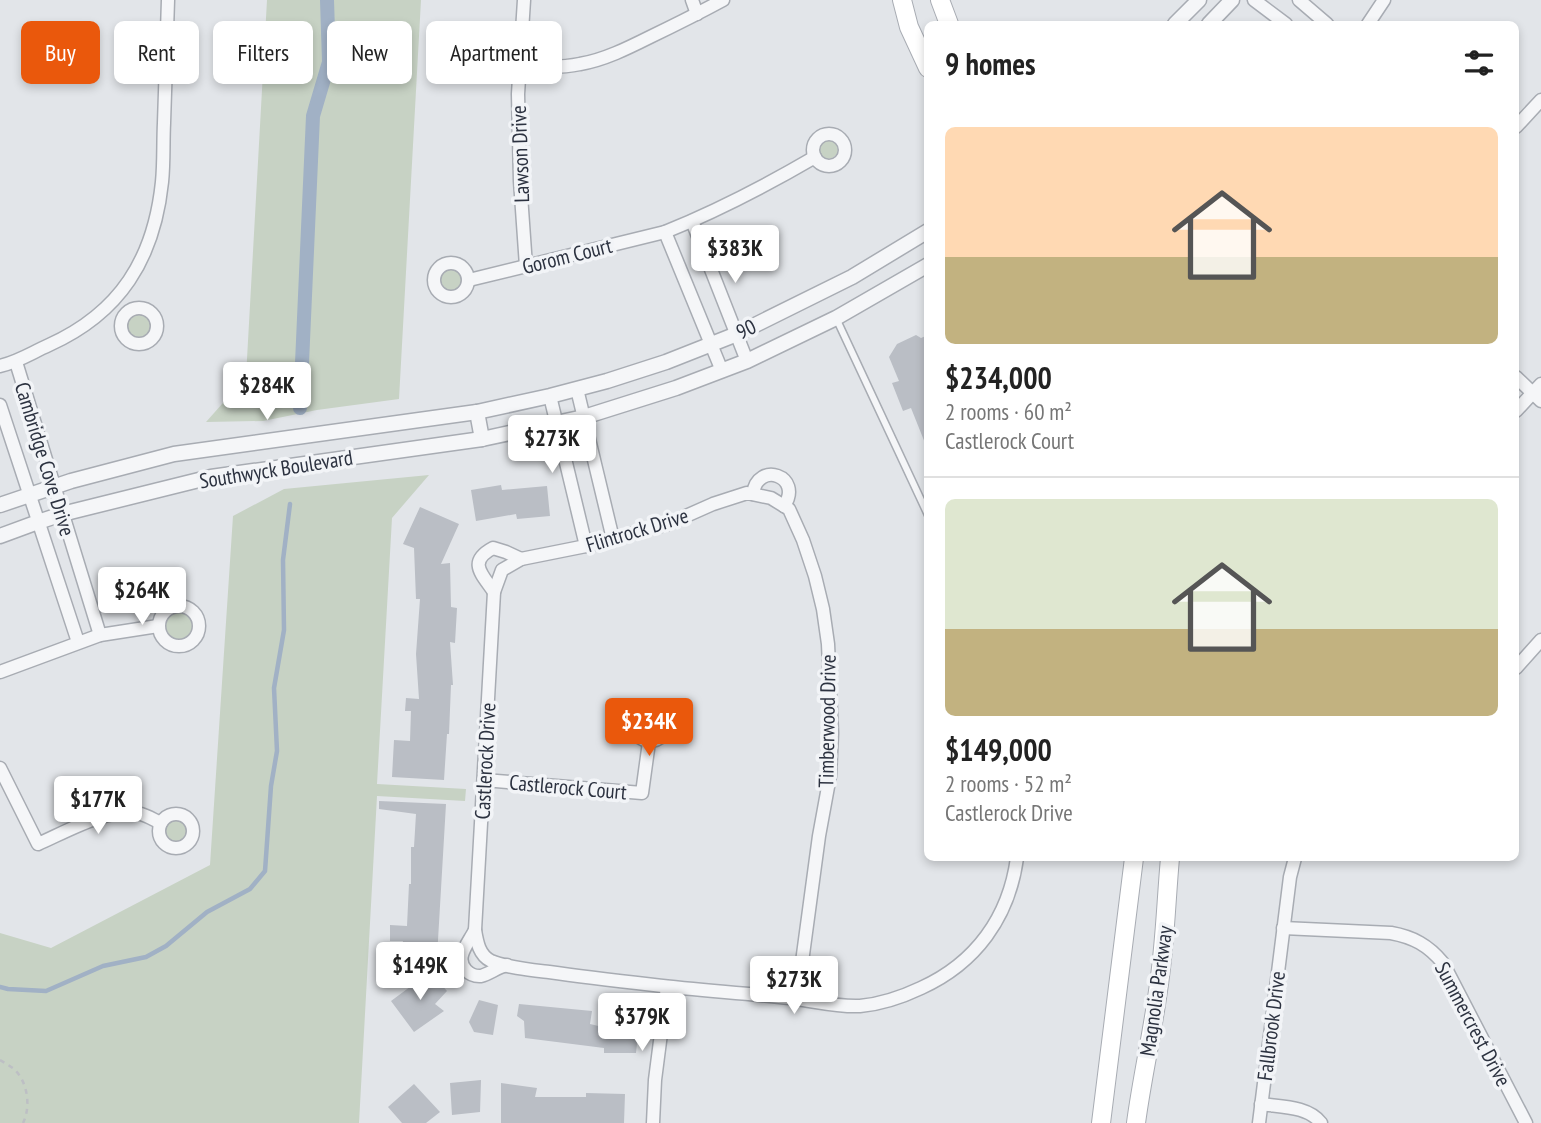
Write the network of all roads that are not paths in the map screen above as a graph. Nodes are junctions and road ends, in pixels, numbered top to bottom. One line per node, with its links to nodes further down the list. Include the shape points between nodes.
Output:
1 (168, 0): 32 (street, via 162,183 154,226 130,281)
2 (524, 0): 13 (street, Lawson Drive)
3 (692, 0): 12 (street)
4 (723, 0): 12 (street)
5 (902, 0): 20 (main road)
6 (940, 0): 14 (main road)
7 (1199, 0): 15 (street)
8 (1232, 0): 16 (street)
9 (1254, 0): 17 (street)
10 (1299, 0): 18 (street)
11 (1384, 0): 19 (street)
12 (697, 15): 21 (street, via 605,57)
13 (523, 21)
14 (948, 21)
15 (1178, 21)
16 (1212, 21)
17 (1282, 21)
18 (1324, 21)
19 (1370, 21)
20 (924, 59)
21 (562, 67)
22 (519, 84): 29 (street, Lawson Drive)
23 (1541, 100): 24 (street)
24 (1519, 124)
25 (815, 157): 26 (street, Gorom Court)
26 (692, 221): 27 (street, Gorom Court); 35 (street)
27 (665, 232): 29 (street, Gorom Court); 36 (street)
28 (924, 233): 35 (street, 90, via 852,277)
29 (526, 266): 31 (street, Gorom Court)
30 (924, 267): 34 (street, 90)
31 (469, 280)
32 (109, 305): 33 (street); 38 (street, via 64,338)
33 (124, 314)
34 (836, 318): 37 (street, 90); 55 (lane)
35 (737, 334): 36 (street, 90); 37 (street)
36 (711, 345): 40 (street); 42 (street, 90)
37 (747, 361): 40 (street, 90)
38 (16, 362): 39 (street); 51 (street, Cambridge Cove Drive)
39 (0, 366)
40 (722, 372): 48 (street, 90)
41 (1519, 379): 43 (street)
42 (577, 389): 44 (street, 90); 48 (street)
43 (1538, 393): 46 (street)
44 (550, 396): 47 (street, Southwyck Boulevard); 49 (street)
45 (0, 405): 52 (street, Cambridge Cove Drive)
46 (1519, 409)
47 (477, 412): 50 (street); 51 (street, Southwyck Boulevard, via 174,454)
48 (584, 417): 49 (street, 90); 61 (street)
49 (557, 423): 50 (street, Southwyck Boulevard); 62 (street)
50 (482, 439): 58 (street, Southwyck Boulevard, via 211,477)
51 (54, 488): 52 (street, Southwyck Boulevard); 58 (street, Cambridge Cove Drive)
52 (29, 494): 56 (street, Southwyck Boulevard); 59 (street, Cambridge Cove Drive)
53 (753, 494): 54 (street, Flintrock Drive); 57 (street, via 763,476 778,475 790,493); 61 (street, Flintrock Drive)
54 (771, 498): 57 (street, Timberwood Drive)
55 (924, 500)
56 (0, 505)
57 (784, 506): 84 (street, Timberwood Drive, via 803,540 823,609 832,733 830,776)
58 (62, 514): 59 (street, Southwyck Boulevard); 67 (street, Cambridge Cove Drive)
59 (38, 522): 60 (street, Southwyck Boulevard); 69 (street, Cambridge Cove Drive)
60 (0, 536)
61 (613, 539): 62 (street, Flintrock Drive)
62 (586, 546): 63 (street, Flintrock Drive)
63 (521, 559): 64 (street, Flintrock Drive); 65 (street, Castlerock Drive, via 494,548 484,554 480,573)
64 (502, 570): 65 (street, Castlerock Drive)
65 (494, 592): 74 (street, Castlerock Drive)
66 (158, 626): 67 (street)
67 (100, 635): 69 (street)
68 (1541, 640): 70 (street)
69 (78, 642): 71 (street)
70 (1519, 665)
71 (0, 671)
72 (649, 742): 74 (street, Castlerock Court, via 642,793)
73 (0, 768): 75 (street, via 38,844 118,812 141,814)
74 (484, 780): 81 (street, Castlerock Drive)
75 (161, 823)
76 (1016, 861): 84 (street, via 1002,912 974,952 954,970 883,1002 836,1006)
77 (1134, 861): 87 (main road, Magnolia Parkway)
78 (1170, 861): 88 (main road, Magnolia Parkway, via 1167,926)
79 (1294, 861): 80 (street, Fallbrook Drive)
80 (1283, 928): 85 (street, Fallbrook Drive); 91 (street, Summercrest Drive, via 1406,935 1433,951)
81 (475, 930): 82 (street, Castlerock Drive, via 483,955); 82 (street, Castlerock Drive, via 462,953 466,971 482,976)
82 (506, 965): 83 (street)
83 (667, 987): 84 (street); 86 (street)
84 (797, 999)
85 (1261, 1104): 89 (street, Fallbrook Drive); 90 (street, via 1305,1111)
86 (653, 1123)
87 (1101, 1123)
88 (1136, 1123)
89 (1259, 1123)
90 (1321, 1123)
91 (1526, 1123)

